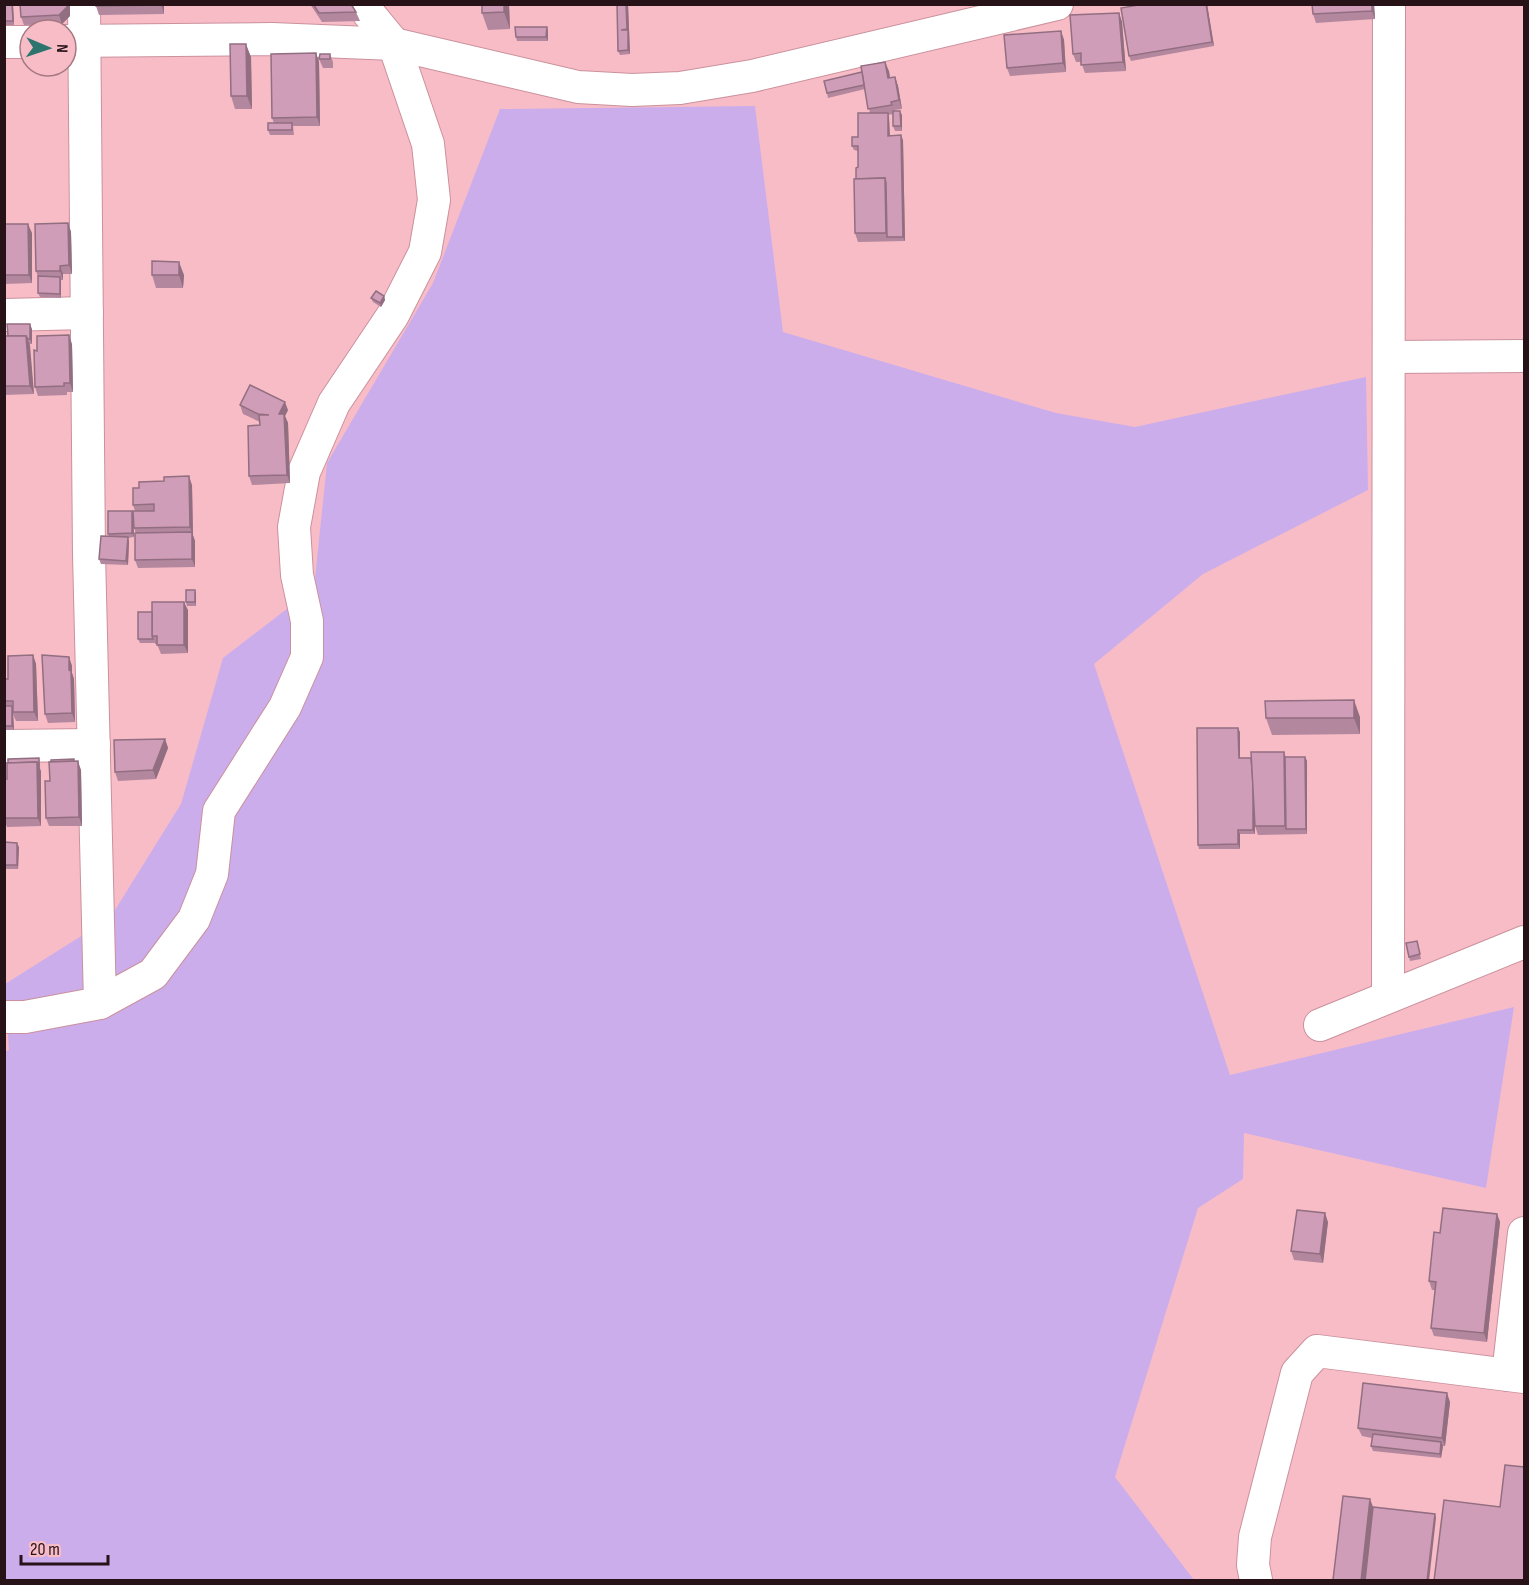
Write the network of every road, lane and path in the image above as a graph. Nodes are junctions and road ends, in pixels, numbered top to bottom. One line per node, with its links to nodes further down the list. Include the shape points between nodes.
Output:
1 (84, 4): 5 (street)
2 (361, 4): 7 (street)
3 (1057, 4): 7 (street, via 752,76 680,88 578,87)
4 (1389, 4): 12 (street)
5 (78, 32)
6 (78, 41): 7 (street, via 272,39)
7 (394, 44): 17 (street, via 428,144 434,200 425,252 393,315 334,403 304,472 294,527 297,575 307,621 307,657 285,707 219,811 212,874 194,919 153,974)
8 (77, 78): 9 (street)
9 (87, 314): 10 (street); 13 (street)
10 (4, 315)
11 (1524, 356): 12 (street)
12 (1390, 357): 16 (street)
13 (94, 745): 14 (street); 17 (street)
14 (4, 746)
15 (1524, 942): 16 (street)
16 (1388, 996): 19 (street)
17 (100, 1003): 18 (street, via 25,1017)
18 (4, 1017)
19 (1320, 1024)
20 (1524, 1233): 21 (street)
21 (1516, 1376): 22 (street, via 1317,1351 1297,1373 1255,1537)
22 (1256, 1581)

